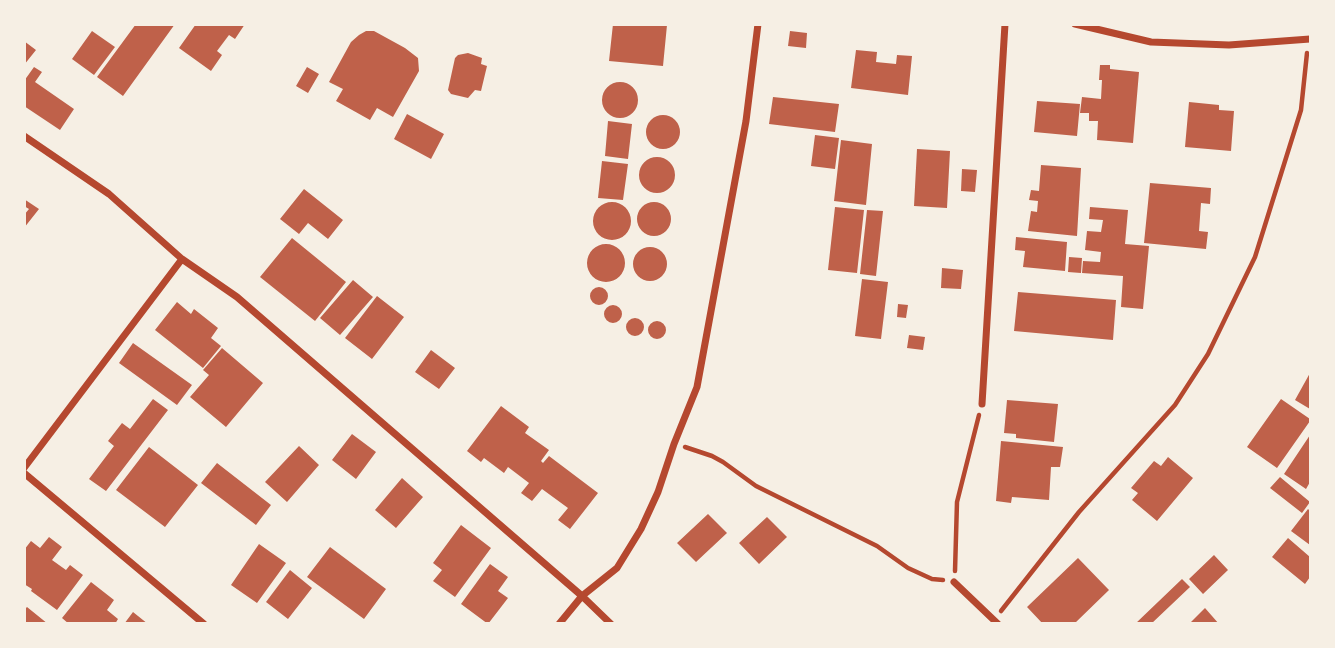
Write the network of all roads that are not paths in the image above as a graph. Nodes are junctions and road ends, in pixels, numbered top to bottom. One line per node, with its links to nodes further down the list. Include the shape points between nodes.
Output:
1 (758, 24): 10 (street, via 746,121 697,387 641,529 617,568)
2 (1005, 24): 7 (street)
3 (1075, 24): 4 (street, via 1152,41 1229,45)
4 (1310, 39)
5 (24, 136): 6 (street, via 109,194)
6 (182, 259): 8 (street); 10 (street, via 236,298)
7 (982, 404)
8 (24, 471): 12 (street)
9 (955, 582): 11 (street)
10 (582, 596): 13 (street); 14 (street)
11 (996, 622)
12 (204, 624)
13 (559, 624)
14 (611, 624)

